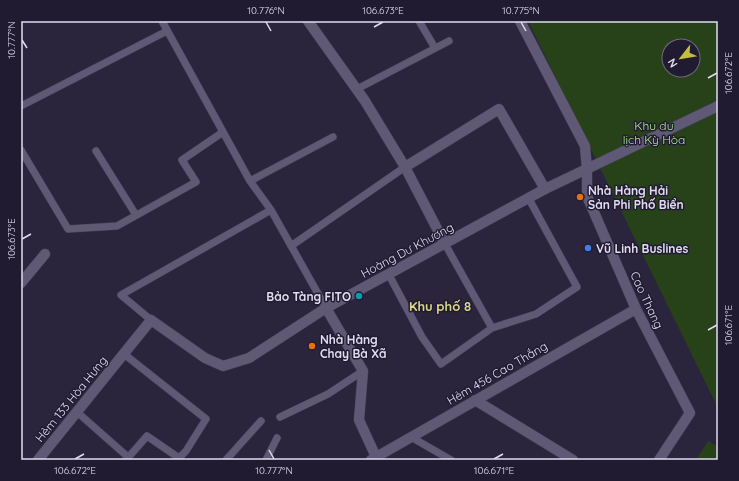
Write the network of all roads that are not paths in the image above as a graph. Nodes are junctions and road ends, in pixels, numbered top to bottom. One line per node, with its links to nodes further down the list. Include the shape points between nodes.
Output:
1 (162, 21): 5 (lane)
2 (308, 21): 8 (street)
3 (419, 21): 7 (lane)
4 (520, 21): 16 (street, Cao Thang, via 585,146)
5 (167, 31): 9 (lane); 11 (lane)
6 (449, 41): 7 (lane)
7 (435, 48): 8 (lane)
8 (357, 90): 15 (street)
9 (21, 106)
10 (718, 106): 16 (street, Hoàng Dư Khương)
11 (223, 132): 17 (lane); 21 (lane, via 182,160 196,182)
12 (333, 137): 17 (lane)
13 (21, 150): 21 (lane, via 68,229 117,226)
14 (96, 152): 21 (lane)
15 (405, 167): 18 (street, via 499,109); 22 (street); 23 (lane)
16 (587, 170): 18 (street, Hoàng Dư Khương); 28 (street, Cao Thang, via 586,196)
17 (250, 181): 20 (lane)
18 (545, 189): 19 (street, Hoàng Dư Khương)
19 (529, 199): 22 (street, Hoàng Dư Khương); 30 (lane, via 577,287 536,314)
20 (271, 210): 23 (lane); 29 (lane, Hoàng Dư Khương, via 121,295)
21 (136, 215)
22 (445, 244): 25 (street, Hoàng Dư Khương); 30 (lane)
23 (291, 246): 27 (lane)
24 (45, 254): 26 (street)
25 (389, 274): 27 (street, Hoàng Dư Khương); 30 (lane, via 422,337 441,364)
26 (21, 283)
27 (326, 308): 29 (street, Hoàng Dư Khương, via 249,358 223,366 205,358); 32 (street)
28 (636, 309): 33 (street, Hẻm 456 Cao Thắng); 47 (street, Cao Thang, via 690,413)
29 (151, 320): 31 (street, Hẻm 133 Hòa Hưng)
30 (492, 328)
31 (124, 354): 34 (street, Hẻm 133 Hòa Hưng); 40 (lane, Hẻm 133 Hòa Hưng, via 206,419)
32 (363, 371): 35 (lane, via 328,394); 41 (street, via 359,420)
33 (475, 400): 37 (street, Hẻm 456 Cao Thắng); 46 (street)
34 (77, 412): 39 (lane); 42 (street, Hẻm 133 Hòa Hưng)
35 (280, 417)
36 (261, 421): 43 (lane)
37 (411, 437): 41 (street, Hẻm 456 Cao Thắng); 45 (lane)
38 (277, 438): 44 (lane)
39 (127, 459): 40 (lane, via 147,436)
40 (180, 459)
41 (374, 459)
42 (38, 460)
43 (226, 460)
44 (266, 460)
45 (451, 460)
46 (573, 460)
47 (659, 460)

